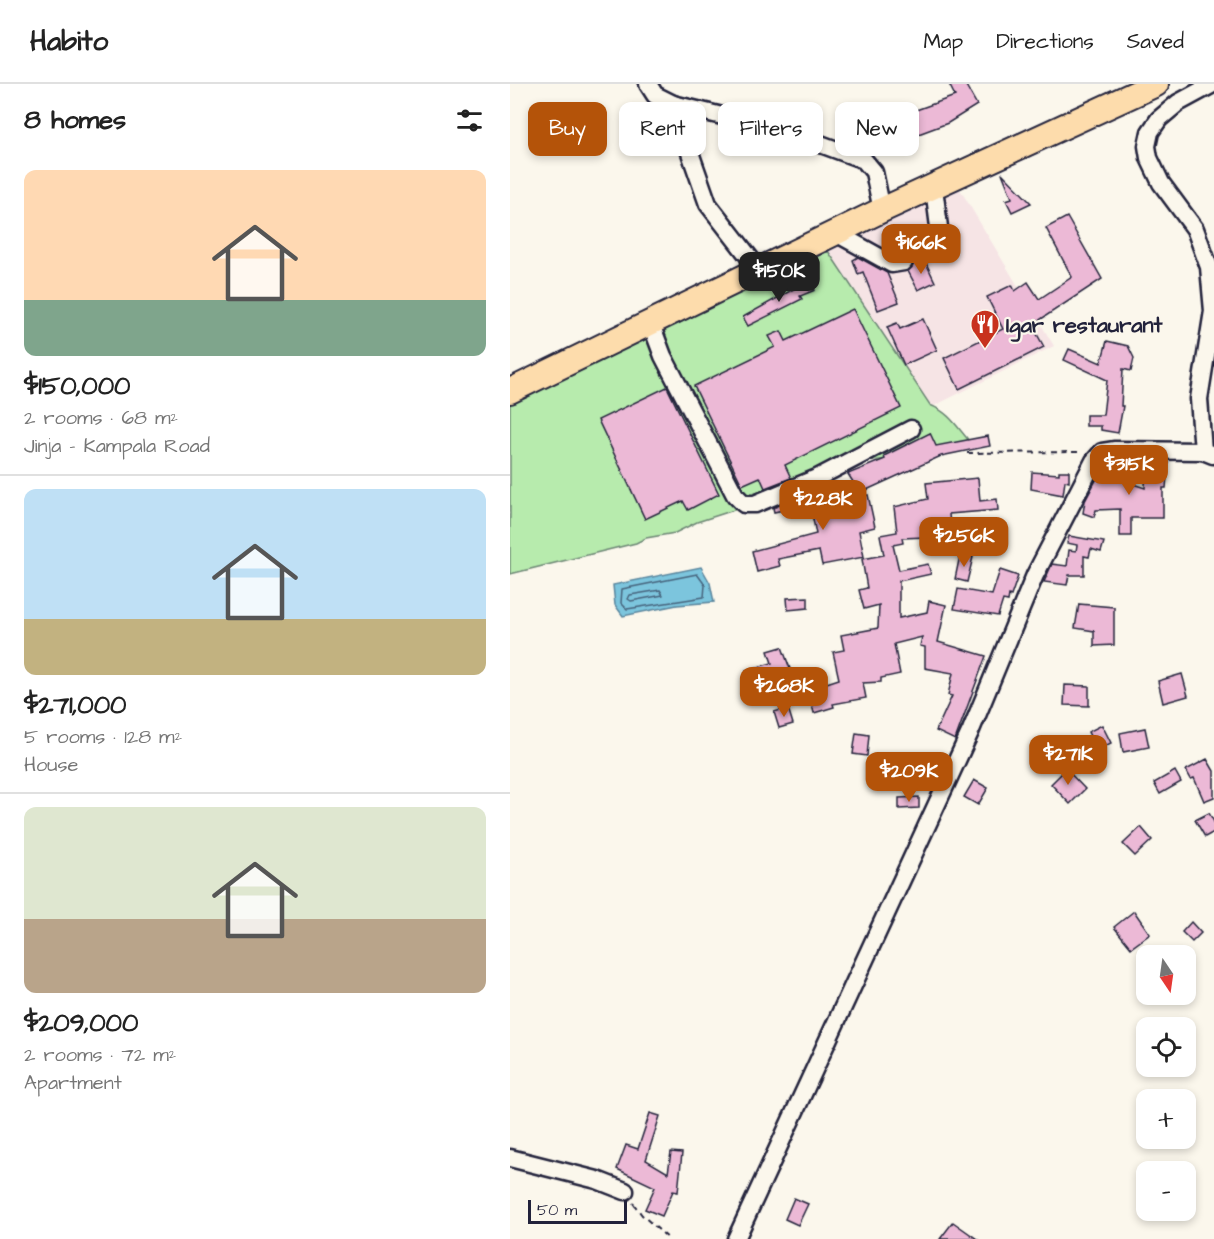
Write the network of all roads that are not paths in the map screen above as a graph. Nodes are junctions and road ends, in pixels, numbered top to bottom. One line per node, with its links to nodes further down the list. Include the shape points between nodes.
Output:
1 (648, 84): 4 (street, via 655,95)
2 (1156, 84): 7 (highway)
3 (1213, 84): 15 (street, via 1178,103 1159,119 1147,146 1161,183 1195,229 1209,267 1213,311 1199,399)
4 (669, 102)
5 (706, 112): 8 (street, via 788,132 864,160 874,172)
6 (691, 156): 12 (street, via 708,204)
7 (934, 188): 8 (highway); 10 (street, via 940,235 938,242)
8 (882, 210): 9 (highway)
9 (836, 233): 11 (street, via 892,264); 12 (highway)
10 (921, 254)
11 (904, 262)
12 (760, 271): 13 (highway)
13 (651, 324): 14 (highway); 16 (street, via 663,356 735,495 744,504 755,504 817,478)
14 (510, 391)
15 (1207, 428): 17 (street)
16 (911, 429)
17 (1209, 453): 20 (street, via 1102,452 1094,461 1035,574 971,730)
18 (510, 1158): 19 (street)
19 (625, 1191)
20 (736, 1239)

